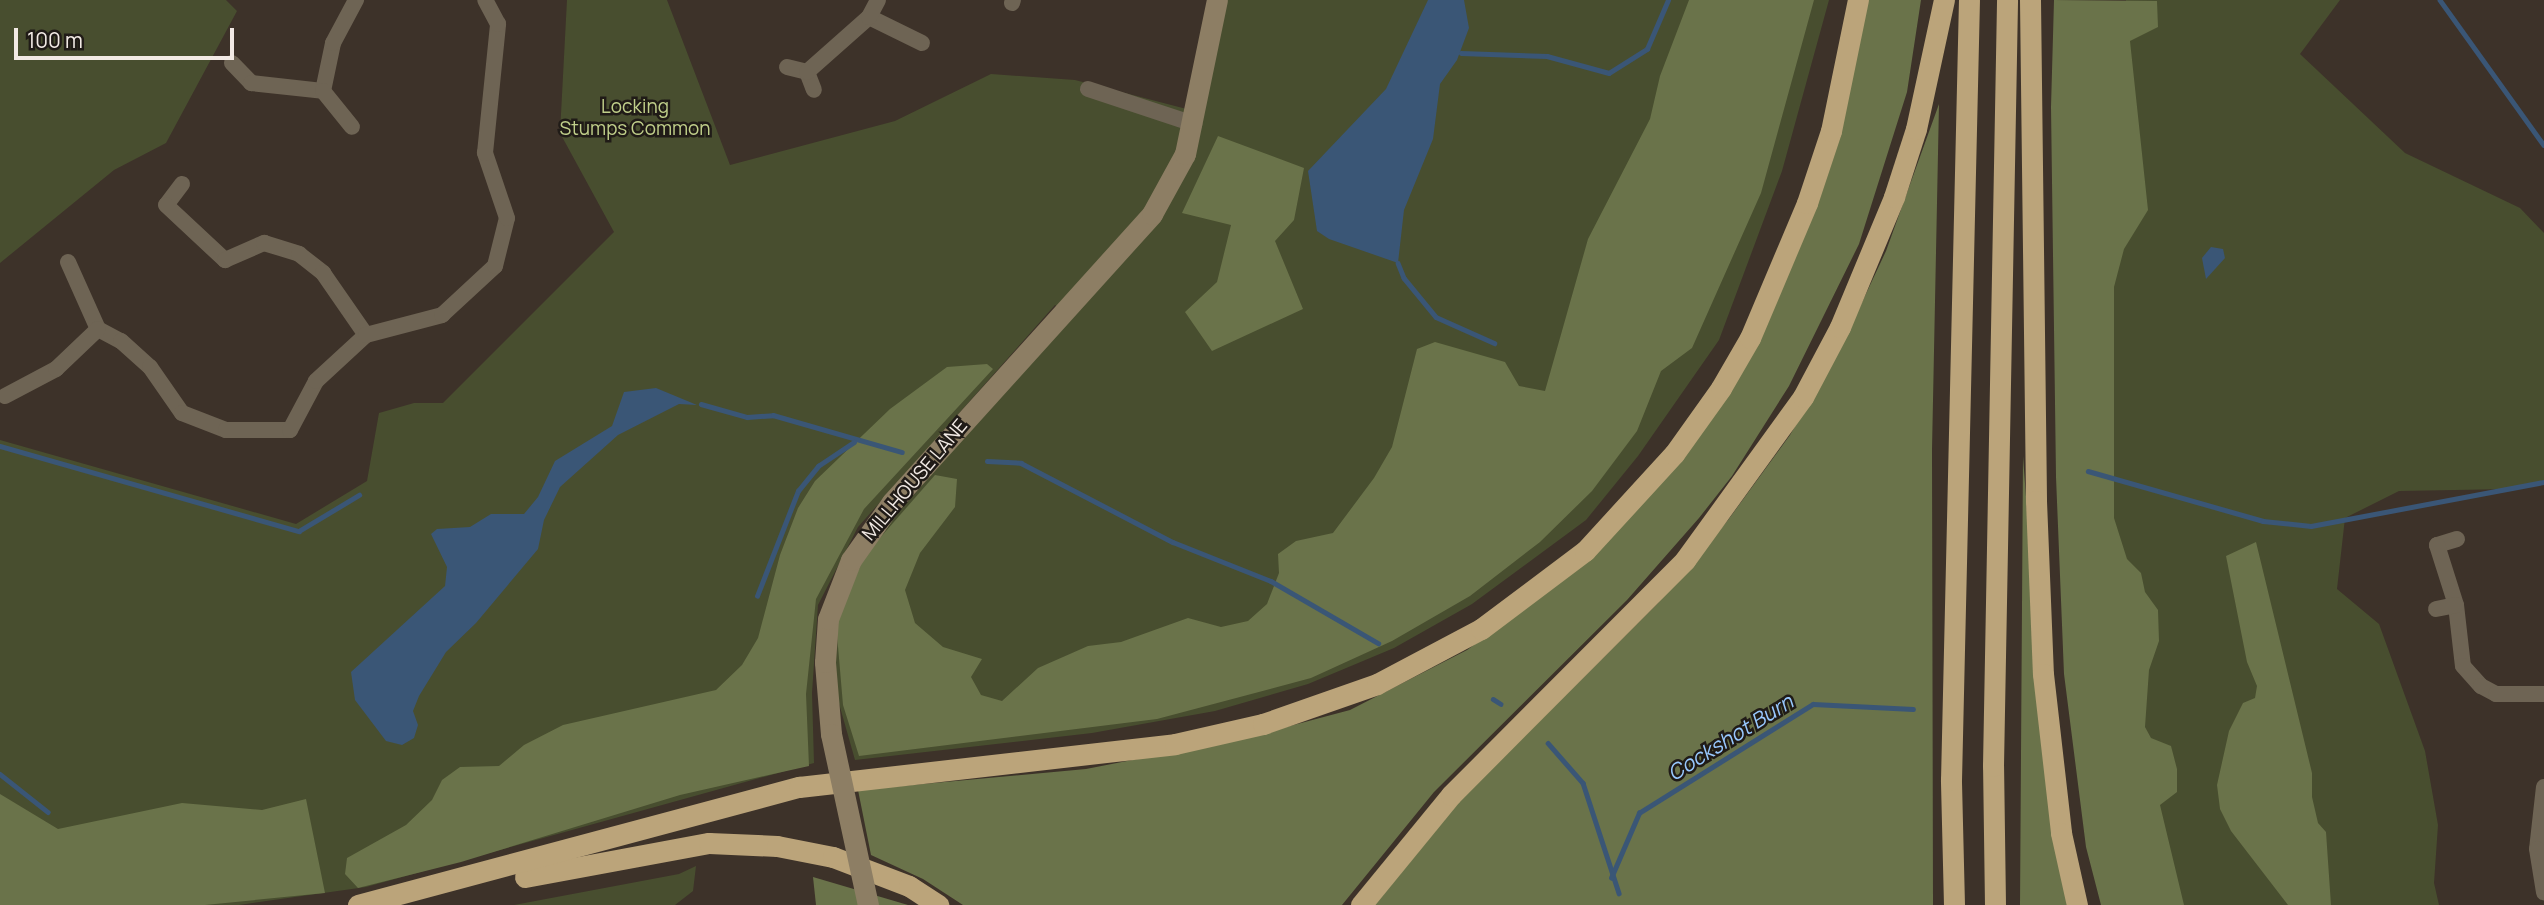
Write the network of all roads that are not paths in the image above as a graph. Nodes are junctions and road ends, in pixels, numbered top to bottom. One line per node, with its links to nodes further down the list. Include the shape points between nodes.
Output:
1 (356, 0): 17 (street, via 333,43)
2 (485, 0): 23 (street, via 498,24 485,153 507,218 495,266 442,315)
3 (878, 0): 10 (street)
4 (1217, 0): 18 (street, MILLHOUSE LANE)
5 (1858, 0): 31 (highway, via 1831,131 1807,203 1750,338 1721,388 1674,454 1585,551 1481,629 1377,684 1263,724 1175,744 799,788)
6 (1944, 0): 35 (highway, via 1916,129 1894,197 1840,327 1803,397 1685,560 1451,795 1406,844)
7 (1969, 0): 36 (highway, via 1951,780)
8 (2007, 0): 37 (highway, via 1993,766)
9 (2030, 0): 38 (highway, via 2036,501 2043,674 2061,832)
10 (869, 17): 11 (street); 14 (street)
11 (922, 43)
12 (232, 64): 17 (street, via 251,83)
13 (787, 67): 14 (street)
14 (807, 72): 16 (street)
15 (1088, 89): 18 (street)
16 (814, 90)
17 (323, 91): 19 (street)
18 (1194, 124): 33 (street, MILLHOUSE LANE, bridge, via 1185,154 1152,214 892,502 851,560 828,620 825,662 831,733)
19 (352, 127)
20 (182, 184): 23 (street, via 166,205 225,260 264,243 299,254 323,273)
21 (68, 262): 22 (street)
22 (98, 329): 23 (street, via 121,341 150,367 181,413 226,430 290,430 316,382); 24 (street, via 56,369)
23 (366, 335)
24 (5, 396)
25 (2457, 539): 26 (street, via 2437,545)
26 (2456, 605): 27 (street); 28 (street, via 2460,659 2473,679 2496,694)
27 (2435, 609)
28 (2544, 694)
29 (2544, 787): 30 (street, via 2538,849)
30 (2544, 892)
31 (358, 905)
32 (376, 905): 34 (highway, via 646,851 709,843 777,846 833,857 909,887)
33 (868, 905)
34 (938, 905)
35 (1361, 905)
36 (1954, 905)
37 (1995, 905)
38 (2077, 905)

